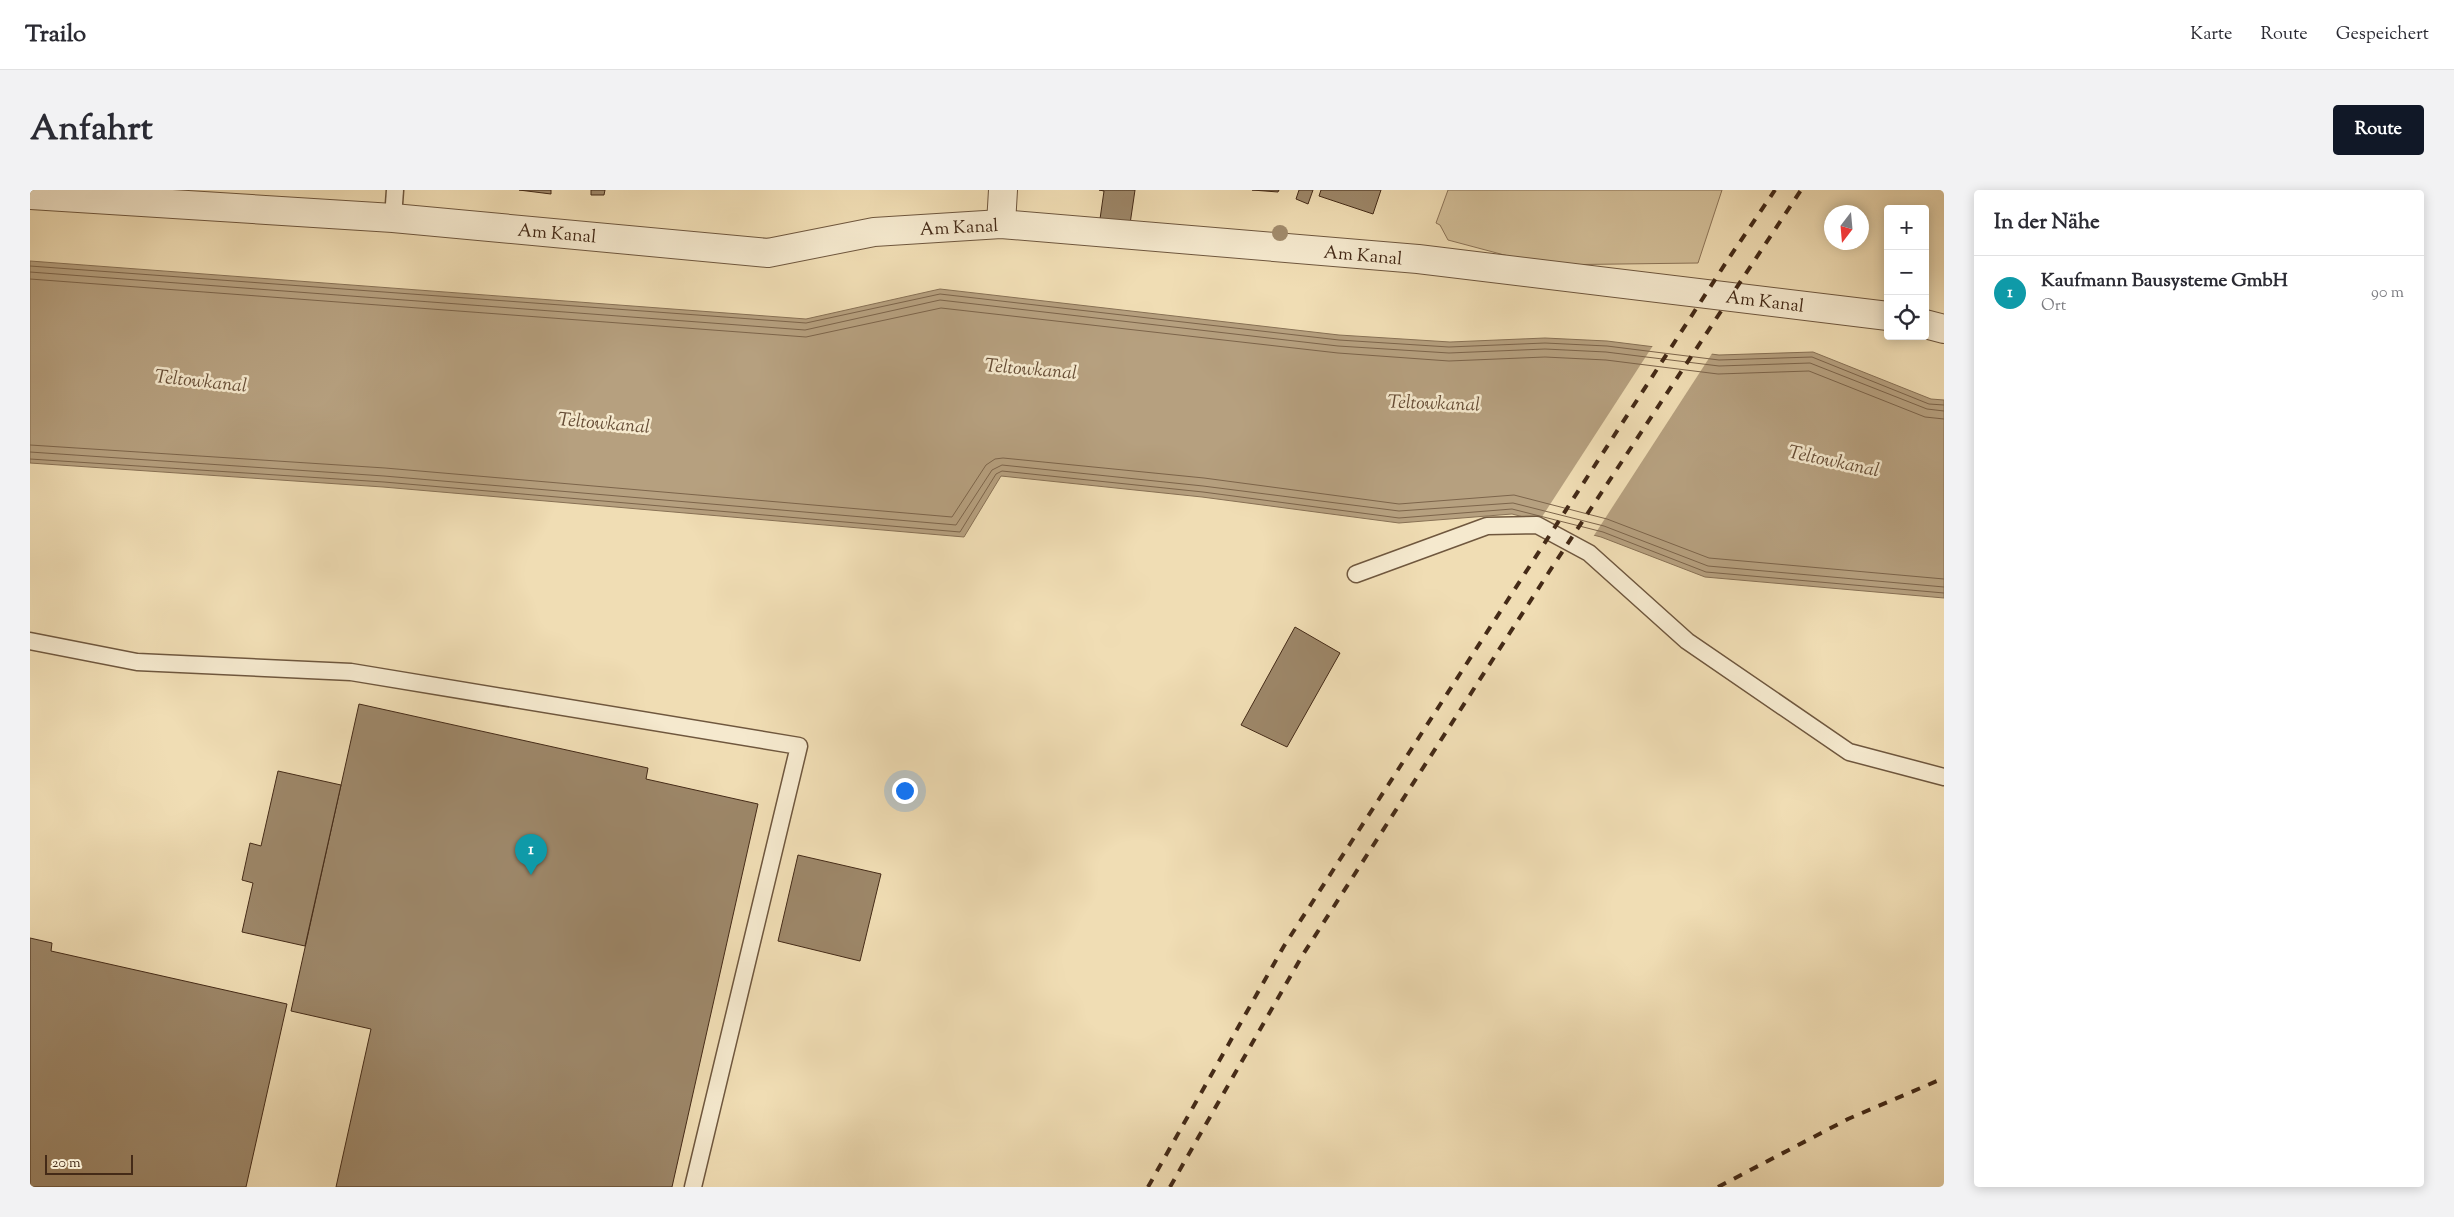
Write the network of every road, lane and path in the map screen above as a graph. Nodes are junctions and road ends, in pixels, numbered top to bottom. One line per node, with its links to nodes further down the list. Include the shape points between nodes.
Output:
1 (395, 190): 4 (lane)
2 (1002, 190): 5 (street)
3 (30, 195): 4 (street, Am Kanal)
4 (393, 218): 5 (street, Am Kanal, via 768,253 874,232)
5 (1001, 224): 6 (street, Am Kanal, via 1418,259)
6 (1884, 316)
7 (1929, 325): 8 (street)
8 (1944, 329)
9 (1356, 574): 11 (lane, via 1487,526 1537,525 1589,553 1687,641 1849,752)
10 (30, 641): 12 (lane, via 137,662 351,672 799,746)
11 (1944, 777)
12 (693, 1187)

